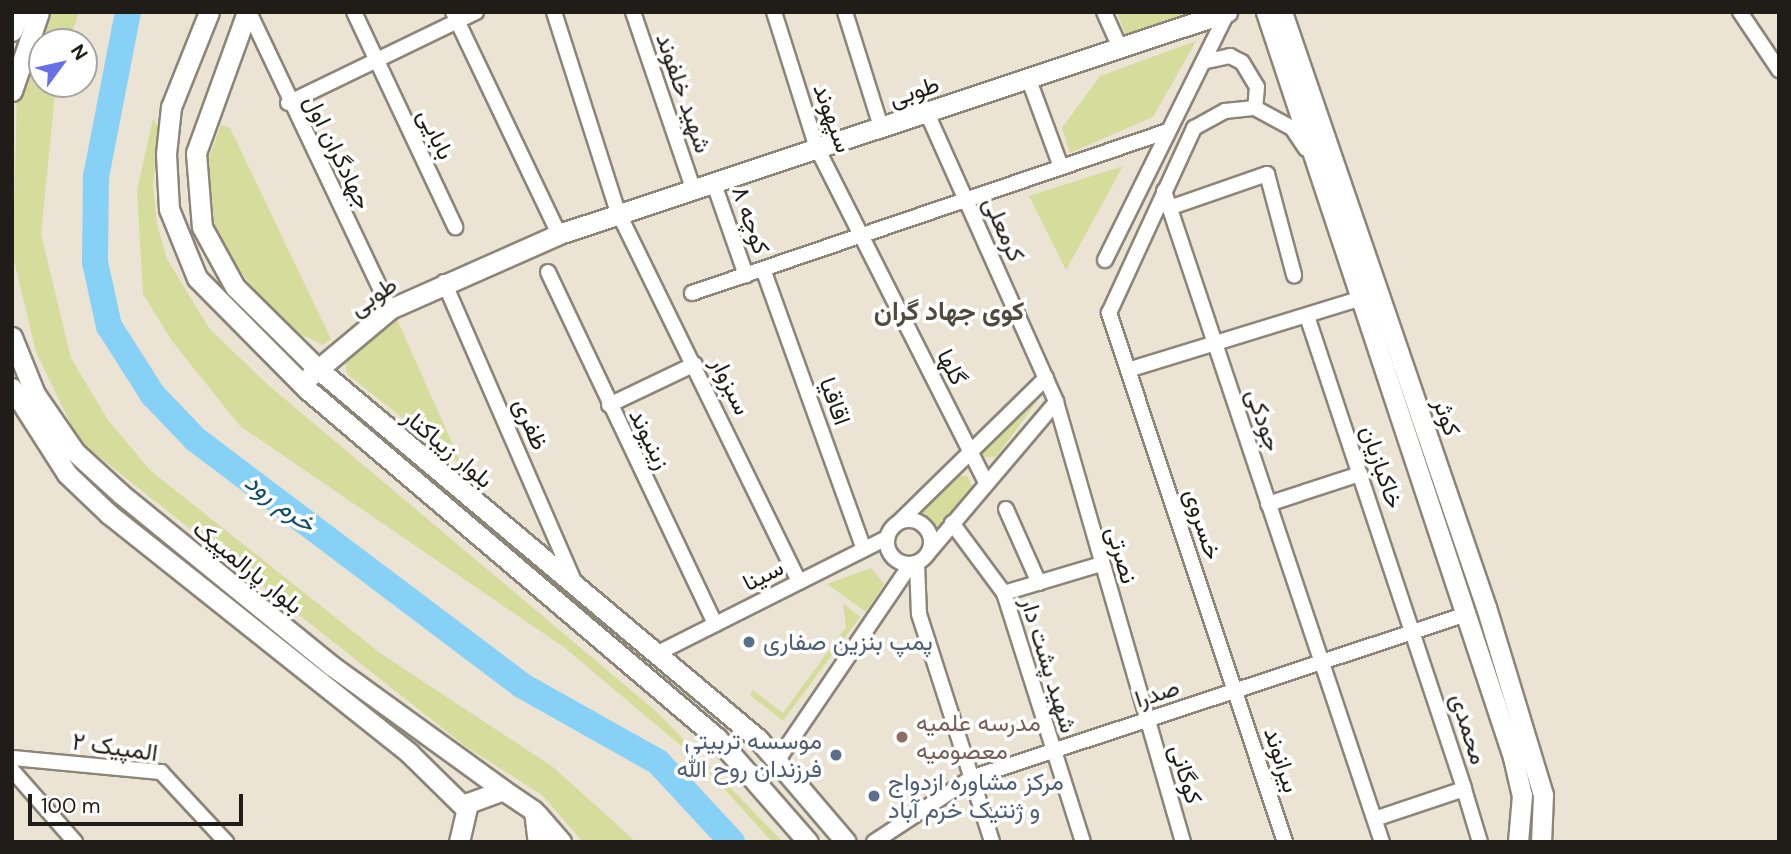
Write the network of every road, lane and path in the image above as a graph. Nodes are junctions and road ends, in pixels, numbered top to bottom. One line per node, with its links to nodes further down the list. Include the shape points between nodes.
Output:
1 (20, 12): 17 (main road)
2 (40, 12): 23 (main road)
3 (209, 12): 57 (main road, بلوار زیباکنار, via 171,107 169,209 197,278)
4 (248, 12): 24 (street, جهادگران اول); 54 (main road, بلوار زیباکنار, via 196,153 202,227 235,287)
5 (354, 12): 19 (street, بابایی)
6 (476, 12): 16 (street)
7 (554, 12): 37 (street)
8 (632, 12): 33 (street, شهید خلفوند)
9 (774, 12): 29 (street, سپهوند)
10 (845, 12): 27 (street)
11 (1104, 12): 18 (street)
12 (1266, 12): 32 (main road, کوثر)
13 (1282, 12): 48 (main road, کوثر)
14 (1740, 12): 21 (street)
15 (1226, 15): 18 (main road, طوبی); 20 (street)
16 (455, 17): 19 (street); 39 (street)
17 (12, 31)
18 (1121, 50): 22 (main road, طوبی)
19 (376, 61): 24 (street); 38 (street, بابایی)
20 (1207, 61): 25 (street, via 1230,56 1242,62 1257,87); 28 (street)
21 (1779, 70)
22 (1030, 80): 26 (main road, طوبی); 30 (street)
23 (12, 91)
24 (289, 103): 49 (street, جهادگران اول)
25 (1255, 108): 32 (street, via 1292,128); 34 (street, via 1225,111 1194,128)
26 (926, 113): 27 (main road, طوبی); 35 (street, کرمعلی)
27 (881, 127): 29 (main road, طوبی)
28 (1168, 131): 30 (street); 41 (street)
29 (817, 148): 31 (main road, طوبی); 40 (street, سپهوند)
30 (1060, 167): 35 (street)
31 (713, 181): 33 (main road, طوبی); 44 (street, کوچه ۸)
32 (1325, 181): 48 (main road, کوثر)
33 (693, 188): 37 (main road, طوبی)
34 (1164, 191): 36 (street, جودکی); 55 (street, خسروی, via 1109,313)
35 (965, 200): 40 (street); 56 (street, کرمعلی)
36 (1169, 208): 45 (street, via 1268,174); 52 (street, جودکی)
37 (618, 212): 39 (main road, طوبی); 53 (street, سبزوار)
38 (455, 227)
39 (559, 234): 46 (main road, طوبی)
40 (858, 236): 42 (street); 61 (street, گلها)
41 (1105, 260)
42 (764, 269): 44 (street); 69 (street, اقاقیا)
43 (548, 272): 60 (street, زینیوند)
44 (746, 275): 47 (street)
45 (1294, 275)
46 (444, 282): 49 (main road, طوبی); 75 (street, ظفری)
47 (692, 293)
48 (1370, 295): 50 (street); 77 (main road, کوثر); 78 (main road, کوثر)
49 (390, 309): 54 (main road, طوبی)
50 (1307, 316): 52 (street); 62 (street, خاکبازیان)
51 (12, 337): 93 (main road, بلوار پارالمپیک, via 35,394 93,469 332,666)
52 (1214, 345): 55 (street); 64 (street, جودکی)
53 (695, 364): 60 (street); 73 (street, سبزوار)
54 (318, 369): 57 (main road, طوبی); 75 (main road, بلوار زیباکنار)
55 (1128, 370): 83 (street, خسروی)
56 (1046, 378): 59 (street, کرمعلی); 61 (street)
57 (302, 384): 88 (main road, بلوار زیباکنار)
58 (12, 388): 94 (main road, بلوار پارالمپیک, via 67,474 109,514 409,752)
59 (1056, 402): 63 (street); 72 (street, نصرتی)
60 (609, 405): 79 (street, زینیوند)
61 (971, 453): 63 (street, گلها); 66 (street)
62 (1360, 474): 64 (street); 80 (street, خاکبازیان)
63 (985, 481): 67 (street)
64 (1268, 504): 82 (street, جودکی)
65 (1006, 509): 74 (street)
66 (899, 522): 68 (street); 70 (street, via 925,526)
67 (952, 523): 70 (street); 76 (street, شهید پشت دار)
68 (887, 538): 69 (street, سینا); 71 (street, via 895,560)
69 (864, 549): 73 (street, سینا)
70 (929, 552): 71 (street)
71 (914, 564): 89 (street); 91 (street, via 919,614)
72 (1101, 564): 74 (street); 84 (street, نصرتی)
73 (799, 582): 79 (street, سینا)
74 (1039, 583): 76 (street)
75 (576, 584): 81 (main road, بلوار زیباکنار)
76 (1004, 593): 86 (street, شهید پشت دار)
77 (1486, 607): 78 (main road); 112 (main road, کوثر, via 1543,795)
78 (1467, 614): 80 (street, صدرا); 111 (main road, کوثر, via 1522,795)
79 (715, 624): 81 (street, سینا)
80 (1416, 633): 82 (street, صدرا); 92 (street, محمدی)
81 (658, 653): 85 (main road, بلوار زیباکنار)
82 (1322, 664): 83 (street, صدرا); 96 (street)
83 (1235, 692): 84 (street, صدرا); 108 (street, بیرانوند)
84 (1145, 720): 86 (street, صدرا); 107 (street, کوگانی)
85 (758, 739): 88 (main road); 89 (main road, بلوار زیباکنار)
86 (1052, 752): 91 (street, صدرا); 106 (street, شهید پشت دار)
87 (12, 758): 99 (street, المپیک ۲, via 161,772)
88 (740, 760): 102 (main road, بلوار زیباکنار)
89 (777, 761): 103 (main road, بلوار زیباکنار)
90 (12, 770): 98 (street)
91 (971, 778): 104 (street, صدرا); 105 (street)
92 (1464, 789): 96 (street, محمدی); 110 (street)
93 (503, 790): 94 (main road, via 478,795); 95 (main road, بلوار پارالمپیک)
94 (465, 808): 97 (main road)
95 (534, 811): 100 (main road); 101 (main road, بلوار پارالمپیک)
96 (1375, 819): 109 (street)
97 (458, 841)
98 (75, 842)
99 (226, 842)
100 (538, 842)
101 (561, 842)
102 (808, 842)
103 (846, 842)
104 (874, 842)
105 (992, 842)
106 (1083, 842)
107 (1183, 842)
108 (1285, 842)
109 (1382, 842)
110 (1480, 842)
111 (1518, 842)
112 (1541, 842)

